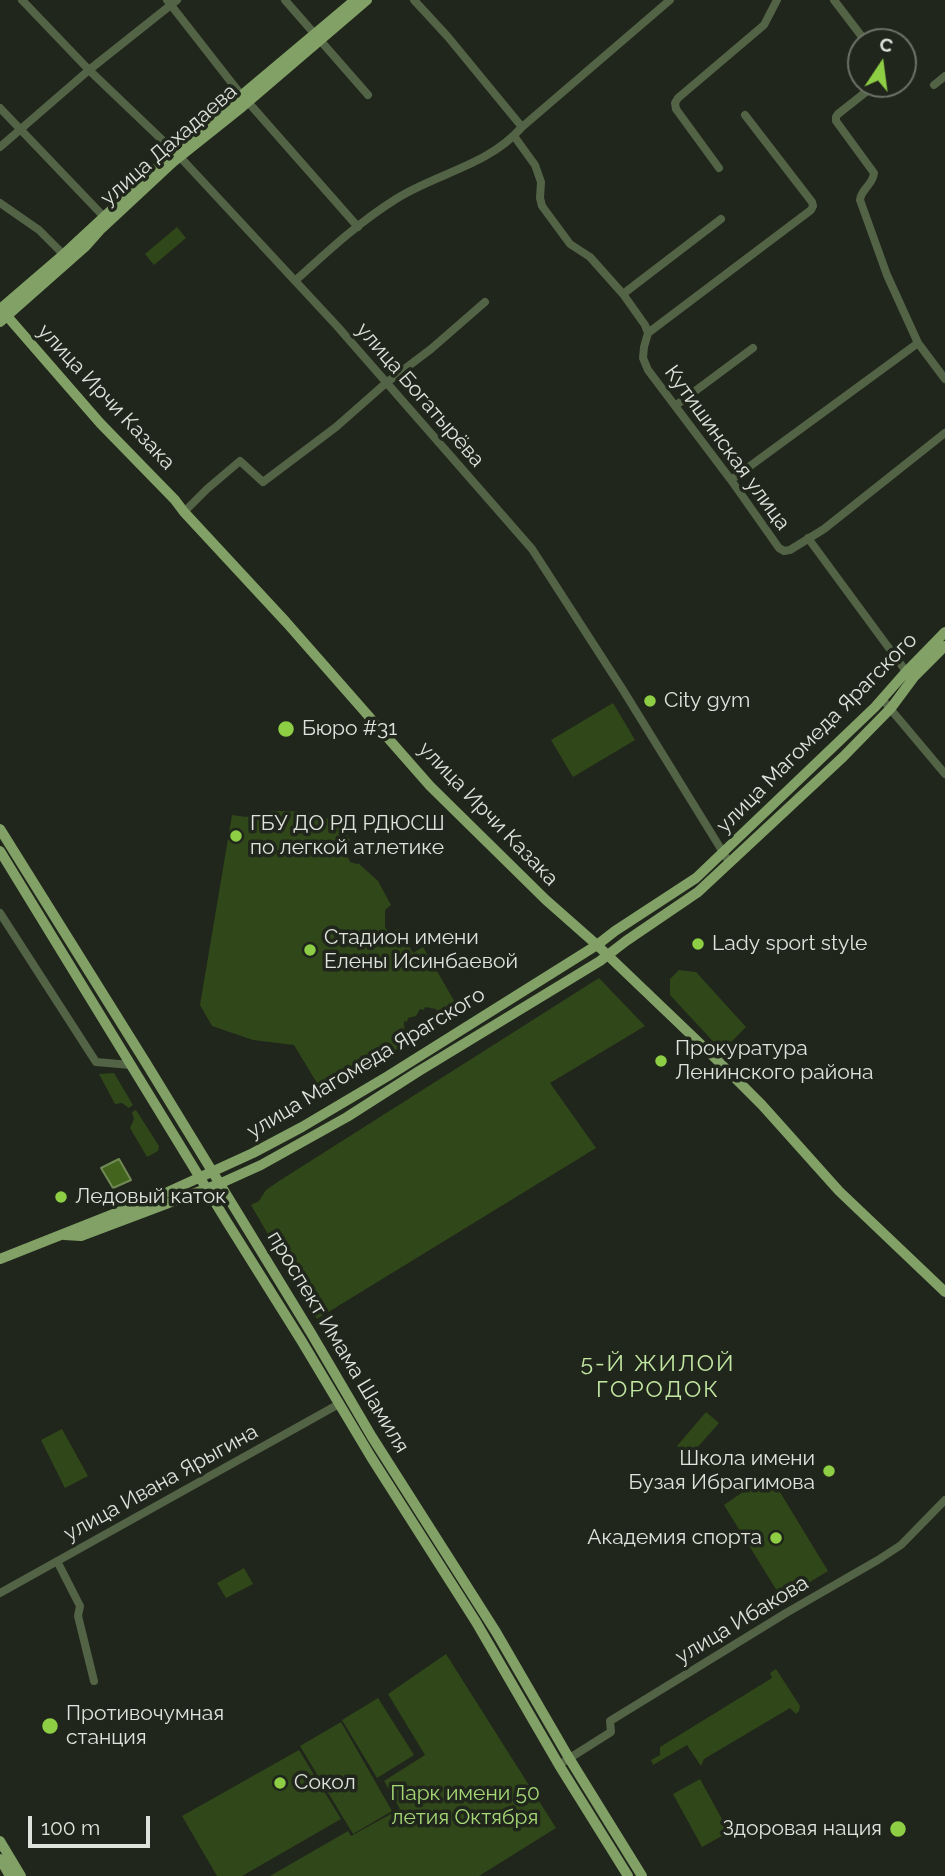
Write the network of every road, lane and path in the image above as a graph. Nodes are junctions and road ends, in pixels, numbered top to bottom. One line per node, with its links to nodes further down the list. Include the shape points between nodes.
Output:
1 (22, 0): 12 (street, улица Богатырёва)
2 (285, 0): 11 (street)
3 (355, 0): 11 (main road, улица Дахадаева)
4 (367, 0): 11 (main road, улица Дахадаева)
5 (414, 0): 20 (street)
6 (670, 0): 20 (street)
7 (777, 0): 25 (street, via 764,25 675,103)
8 (834, 0): 10 (street)
9 (172, 2): 12 (street); 17 (street)
10 (855, 28)
11 (317, 37): 15 (street); 17 (main road, улица Дахадаева)
12 (89, 70): 21 (street); 24 (street, улица Богатырёва)
13 (945, 76): 14 (street)
14 (934, 85)
15 (368, 95)
16 (858, 98): 36 (street, via 836,121 874,173 860,200)
17 (245, 99): 24 (main road, улица Дахадаева); 29 (street)
18 (0, 108): 21 (street)
19 (745, 115): 35 (street, via 812,202 811,211)
20 (522, 127): 22 (street)
21 (20, 128): 23 (street); 28 (street)
22 (514, 136): 29 (street, via 471,165 397,198); 32 (street, via 535,165 542,206 570,244 590,257)
23 (0, 147)
24 (177, 155): 28 (main road, улица Дахадаева); 31 (street, улица Богатырёва)
25 (719, 168)
26 (0, 203): 30 (street)
27 (721, 219): 32 (street)
28 (107, 220): 30 (main road, улица Дахадаева)
29 (358, 227): 31 (street)
30 (67, 257): 34 (main road, улица Дахадаева)
31 (295, 281): 39 (street, улица Богатырёва)
32 (623, 294): 35 (street)
33 (485, 302): 39 (street)
34 (2, 314): 43 (main road, улица Ирчи Казака)
35 (648, 333): 40 (street, Кутишинская улица, via 643,358)
36 (918, 343): 38 (street); 42 (street)
37 (753, 348): 40 (street)
38 (945, 379)
39 (386, 383): 43 (street, via 263,482 240,461); 53 (street, улица Богатырёва, via 532,549)
40 (675, 406): 42 (street, Кутишинская улица)
41 (945, 433): 44 (street)
42 (731, 480): 44 (street, Кутишинская улица, via 779,548 790,550)
43 (184, 512): 55 (main road, улица Ирчи Казака, via 430,786)
44 (808, 538): 47 (street, Кутишинская улица)
45 (945, 632): 47 (main road, улица Магомеда Ярагского)
46 (945, 646): 47 (main road, улица Магомеда Ярагского)
47 (910, 675): 48 (main road, улица Магомеда Ярагского); 49 (main road, улица Магомеда Ярагского)
48 (882, 699): 49 (street); 53 (main road, улица Магомеда Ярагского)
49 (891, 708): 50 (street); 53 (main road, улица Магомеда Ярагского, via 843,757)
50 (945, 774)
51 (0, 829): 58 (main road, проспект Имама Шамиля)
52 (0, 851): 57 (main road, проспект Имама Шамиля)
53 (726, 858): 55 (main road, улица Магомеда Ярагского); 56 (main road, улица Магомеда Ярагского, via 698,892)
54 (0, 913): 57 (street, via 96,1062)
55 (597, 945): 56 (main road, улица Ирчи Казака); 58 (main road, улица Магомеда Ярагского, via 302,1127)
56 (608, 955): 60 (main road, улица Магомеда Ярагского, via 347,1117 261,1166); 64 (main road, улица Ирчи Казака, via 763,1107 839,1191)
57 (131, 1065): 59 (main road, проспект Имама Шамиля)
58 (212, 1172): 59 (main road, улица Магомеда Ярагского); 60 (main road, проспект Имама Шамиля)
59 (200, 1177): 61 (main road, проспект Имама Шамиля); 62 (main road, улица Магомеда Ярагского)
60 (219, 1184): 61 (main road, улица Магомеда Ярагского); 69 (main road, проспект Имама Шамиля)
61 (207, 1189): 62 (main road, улица Магомеда Ярагского, via 81,1236); 65 (main road, проспект Имама Шамиля)
62 (64, 1236): 63 (main road, улица Магомеда Ярагского)
63 (0, 1259)
64 (945, 1292)
65 (340, 1404): 67 (street, улица Ивана Ярыгина); 69 (main road, проспект Имама Шамиля)
66 (945, 1500): 71 (street, улица Ибакова, via 901,1545 610,1721 611,1732)
67 (57, 1561): 68 (street, улица Ивана Ярыгина); 70 (street, via 80,1606 78,1616)
68 (0, 1593)
69 (481, 1619): 71 (main road, проспект Имама Шамиля); 72 (main road, проспект Имама Шамиля)
70 (94, 1681)
71 (569, 1758): 72 (street, улица Ибакова); 78 (main road, проспект Имама Шамиля)
72 (559, 1765): 77 (main road, проспект Имама Шамиля)
73 (0, 1841): 76 (main road)
74 (0, 1859): 75 (main road)
75 (10, 1876)
76 (20, 1876)
77 (628, 1876)
78 (642, 1876)

